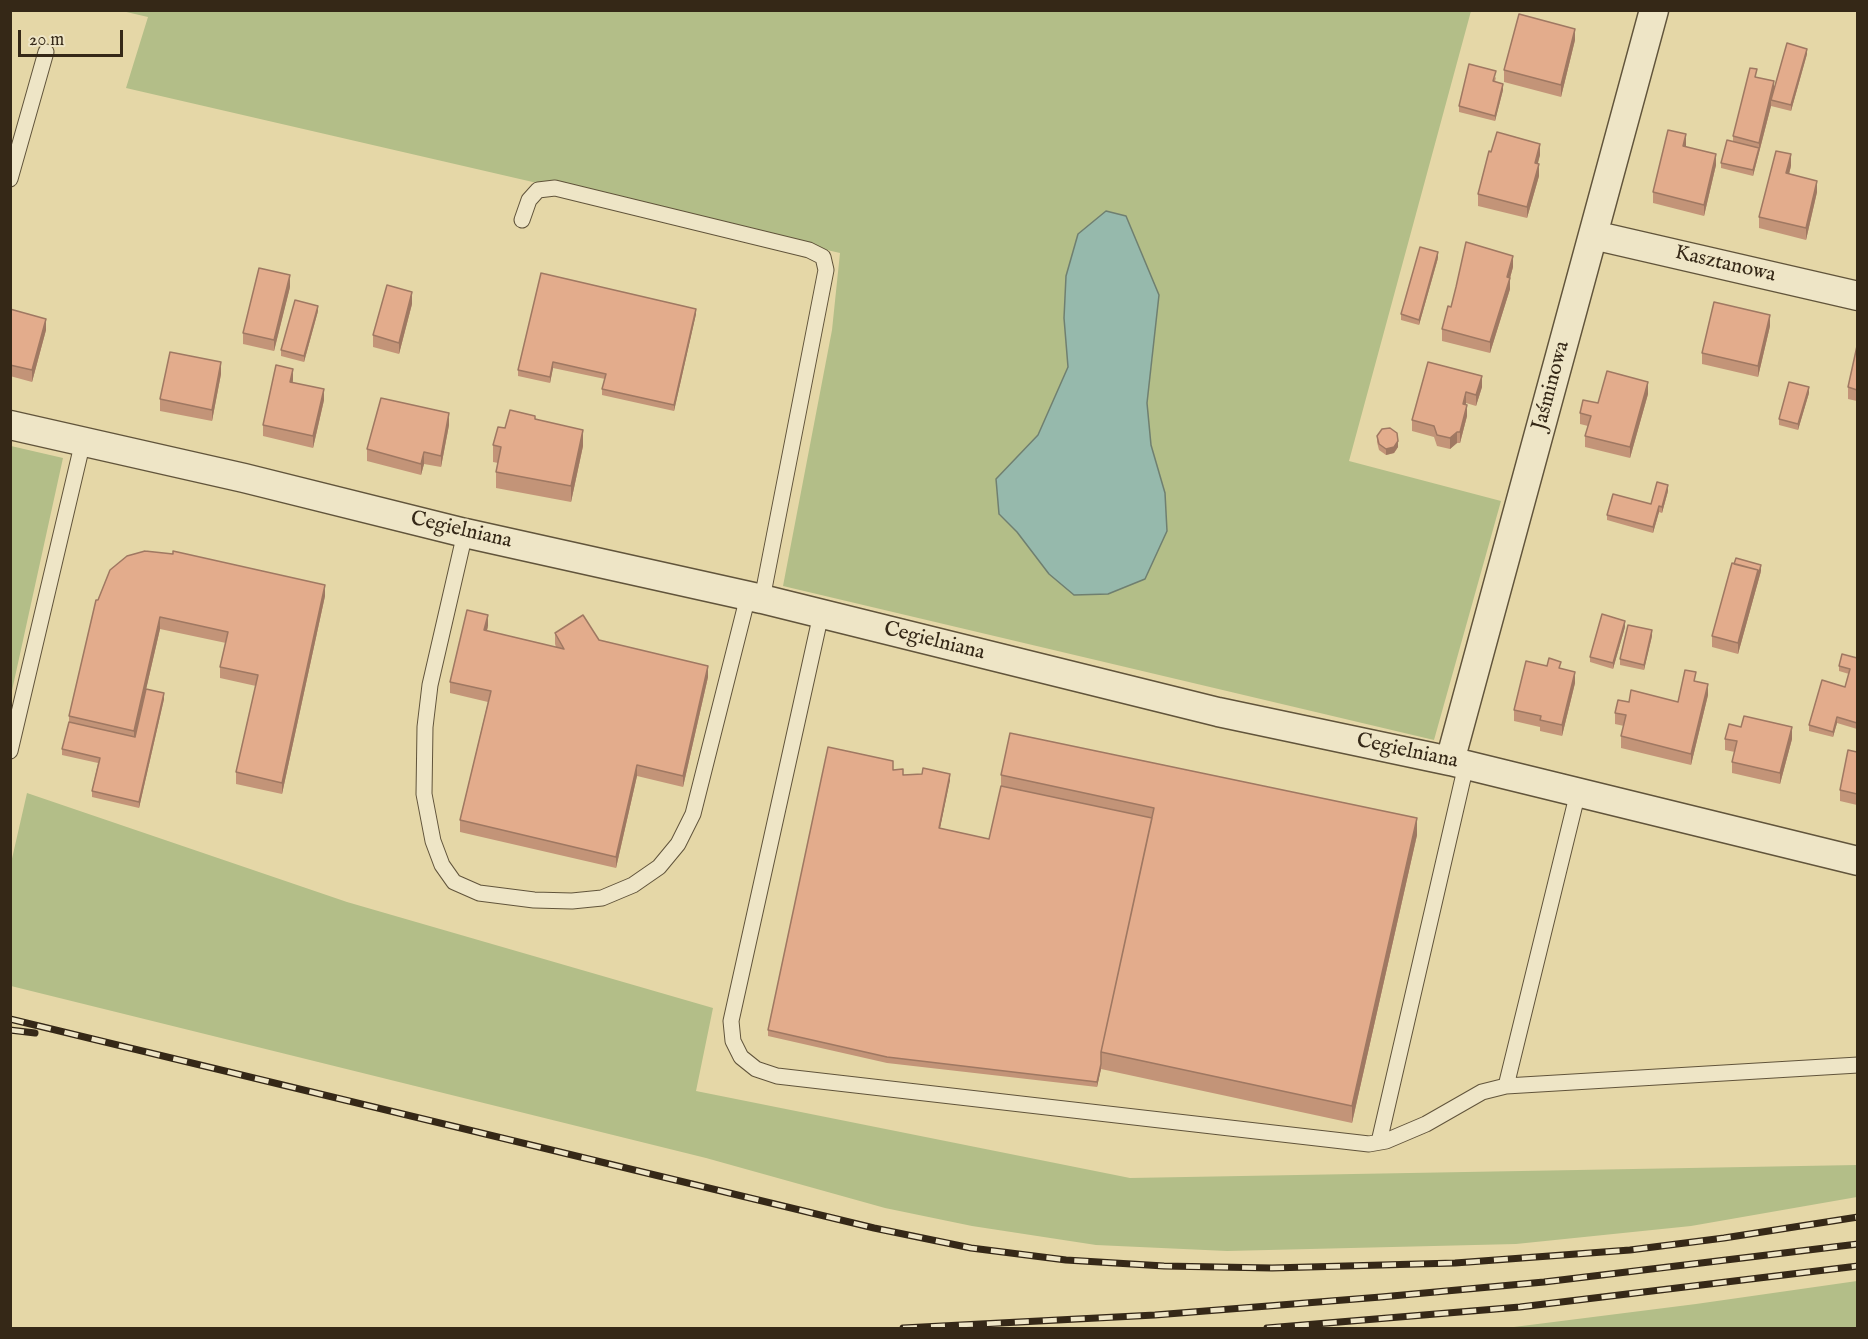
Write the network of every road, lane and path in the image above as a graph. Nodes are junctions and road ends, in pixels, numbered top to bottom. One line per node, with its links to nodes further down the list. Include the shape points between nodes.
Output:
1 (1654, 10): 5 (street, Jaśminowa)
2 (46, 52): 3 (lane)
3 (10, 179)
4 (522, 220): 10 (lane, via 529,200 538,190 555,188 809,250 823,257 826,270)
5 (1593, 235): 6 (street, Kasztanowa); 13 (street, Jaśminowa)
6 (1857, 296)
7 (10, 425): 8 (street, Cegielniana)
8 (83, 441): 9 (street, Cegielniana); 12 (lane)
9 (465, 532): 10 (street, Cegielniana); 10 (lane, via 430,685 424,794 442,865 454,882 479,893 534,900 602,898 633,885 659,867 678,844 693,814)
10 (755, 598): 11 (street, Cegielniana)
11 (821, 614): 13 (street, Cegielniana, via 1218,712); 18 (lane, via 731,1021 733,1041 741,1057 756,1069 777,1076 1369,1144)
12 (10, 751)
13 (1458, 763): 14 (street, Cegielniana); 18 (lane)
14 (1578, 792): 15 (street, Cegielniana); 17 (lane)
15 (1857, 861)
16 (1857, 1065): 17 (lane)
17 (1506, 1086): 18 (lane, via 1482,1092 1426,1124)
18 (1379, 1142)

